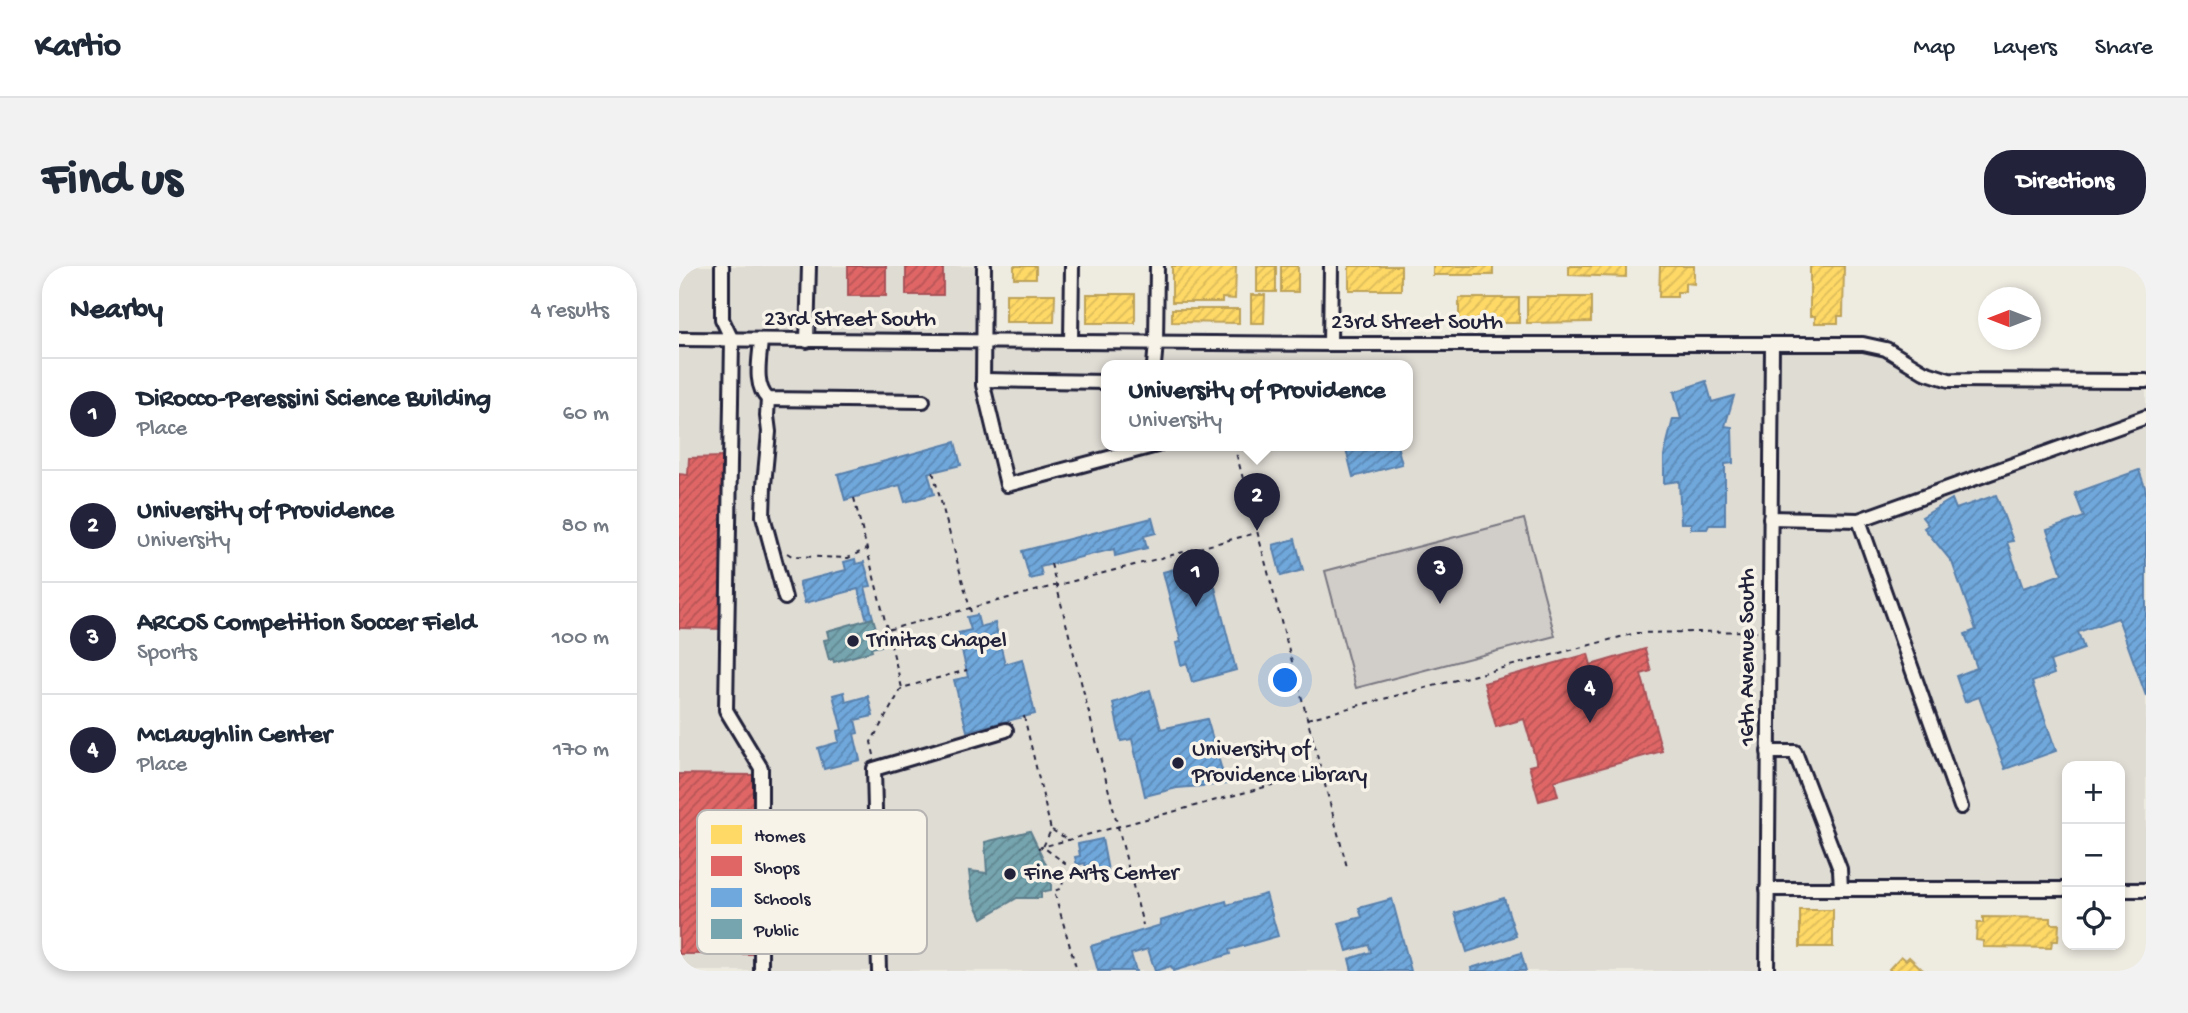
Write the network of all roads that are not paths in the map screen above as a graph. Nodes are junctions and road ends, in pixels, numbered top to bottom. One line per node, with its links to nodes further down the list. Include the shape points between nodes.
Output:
1 (722, 266): 8 (street, via 722,319)
2 (809, 266): 10 (street)
3 (984, 266): 11 (street)
4 (1072, 266): 12 (street)
5 (1157, 266): 13 (street)
6 (1331, 266): 14 (street)
7 (679, 339): 8 (street, 23rd Street South)
8 (733, 340): 9 (street, 23rd Street South); 30 (street, via 726,710 761,768)
9 (761, 340): 10 (street, 23rd Street South); 20 (street, via 759,384)
10 (807, 341): 11 (street, 23rd Street South)
11 (983, 341): 12 (street, 23rd Street South); 17 (street)
12 (1071, 342): 13 (street, 23rd Street South)
13 (1156, 343): 14 (street, 23rd Street South); 16 (street)
14 (1330, 344): 15 (street, 23rd Street South)
15 (1772, 344): 18 (street, 23rd Street South, via 1864,344 1886,349 1924,372 1949,380); 24 (street, 16th Avenue South)
16 (1154, 360)
17 (983, 380): 19 (street); 23 (street, via 1007,485)
18 (2146, 381)
19 (1101, 382)
20 (768, 399): 21 (street); 26 (street, via 763,516)
21 (923, 401)
22 (2146, 417): 25 (street)
23 (1134, 451)
24 (1770, 518): 25 (street); 28 (street, 16th Avenue South)
25 (1860, 520): 29 (street)
26 (785, 598)
27 (1006, 730): 31 (street, via 874,769)
28 (1768, 752): 32 (street, 16th Avenue South); 33 (street, via 1795,752 1840,869)
29 (1961, 807)
30 (761, 810)
31 (875, 810)
32 (1767, 889): 33 (street); 37 (street, 16th Avenue South)
33 (1841, 889): 34 (street)
34 (2062, 890)
35 (2125, 890): 36 (street)
36 (2146, 890)
37 (1767, 971)

